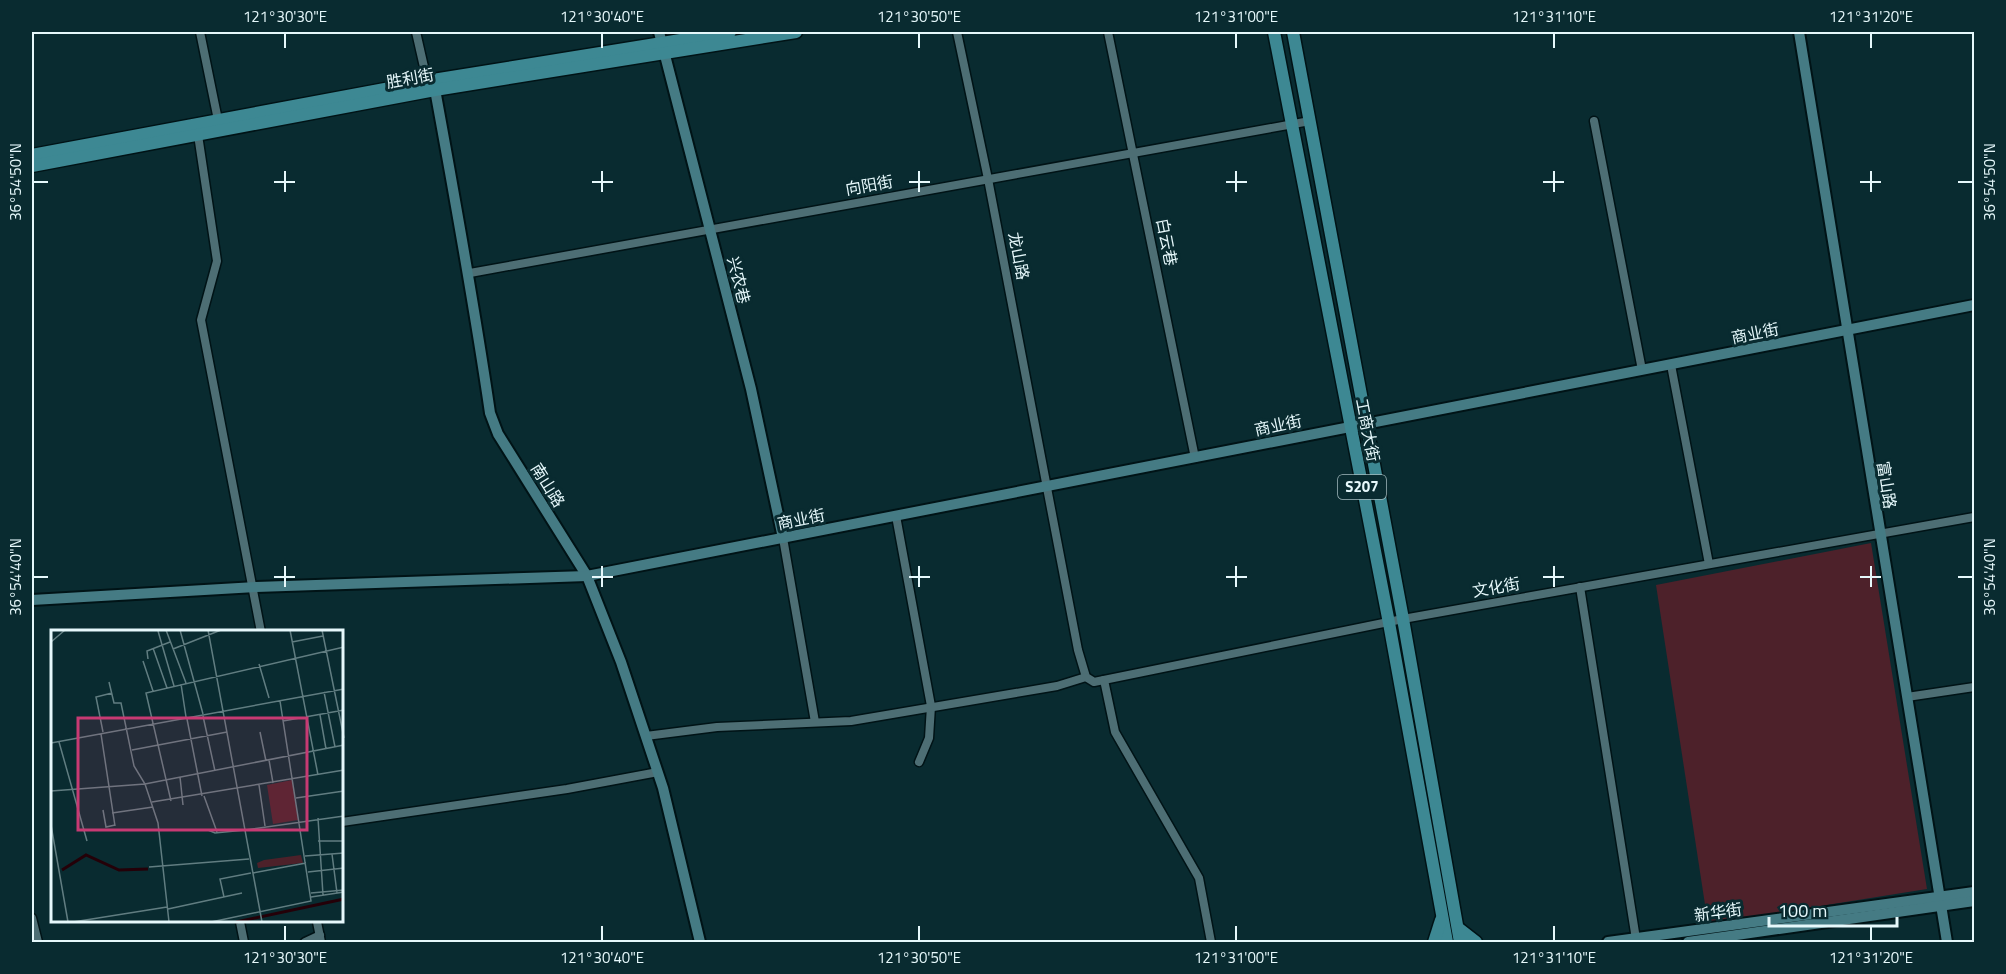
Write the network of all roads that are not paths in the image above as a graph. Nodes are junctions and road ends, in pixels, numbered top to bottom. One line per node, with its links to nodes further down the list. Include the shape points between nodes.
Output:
1 (201, 32): 13 (street)
2 (416, 32): 12 (street, 南山路, via 424,67)
3 (659, 32): 11 (street, 兴农巷)
4 (730, 32): 11 (main road, 胜利街)
5 (796, 32): 11 (main road, 胜利街)
6 (957, 32): 21 (street, 龙山路)
7 (1108, 32): 18 (street, 白云巷)
8 (1274, 32): 16 (main road, 工商大街 / S207)
9 (1293, 32): 14 (main road, 工商大街 / S207)
10 (1799, 32): 25 (street, 富山路)
11 (663, 50): 12 (main road, 胜利街); 22 (street, 兴农巷)
12 (434, 85): 13 (main road, 胜利街); 17 (main road, 胜利街); 23 (street, 南山路, via 455,211)
13 (218, 120): 19 (main road, 胜利街)
14 (1310, 121): 16 (street, 向阳街); 28 (main road, 工商大街 / S207)
15 (1594, 121): 27 (street)
16 (1292, 122): 18 (street, 向阳街); 29 (main road, 工商大街 / S207)
17 (198, 135): 20 (main road, 胜利街); 42 (street, via 217,261 201,320)
18 (1133, 152): 21 (street, 向阳街); 30 (street, 白云巷)
19 (32, 155)
20 (32, 166)
21 (988, 179): 22 (street, 向阳街); 31 (street, 龙山路)
22 (710, 229): 23 (street, 向阳街); 35 (street, 兴农巷, via 751,389)
23 (470, 273): 37 (street, 南山路, via 490,413 498,434)
24 (1974, 305): 25 (street, 商业街)
25 (1848, 330): 26 (street, 商业街); 34 (street, 富山路)
26 (1671, 365): 27 (street, 商业街); 36 (street)
27 (1642, 370): 28 (street, 商业街)
28 (1366, 422): 29 (street, 商业街); 40 (main road, 工商大街 / S207)
29 (1350, 425): 30 (street, 商业街); 41 (main road, 工商大街 / S207)
30 (1195, 458): 31 (street, 商业街)
31 (1048, 488): 32 (street, 商业街); 43 (street, 龙山路, via 1078,650)
32 (896, 516): 35 (street, 商业街); 47 (street)
33 (1974, 517): 34 (street, 文化街)
34 (1880, 533): 36 (street, 文化街); 46 (street, 富山路)
35 (783, 538): 37 (street, 商业街); 48 (street)
36 (1709, 564): 38 (street, 文化街)
37 (587, 576): 39 (street, 商业街, via 256,587); 49 (street, 南山路)
38 (1580, 587): 40 (street, 文化街); 62 (street)
39 (32, 600)
40 (1403, 619): 41 (street, 文化街); 60 (main road, 工商大街 / S207)
41 (1389, 623): 44 (street, 文化街); 56 (main road, 工商大街 / S207)
42 (261, 630)
43 (1090, 679): 44 (street, 文化街); 47 (street, 文化街)
44 (1104, 680): 67 (street, via 1115,732 1199,878)
45 (1974, 687): 46 (street)
46 (1907, 697): 54 (street, 富山路)
47 (931, 706): 48 (street, 文化街); 50 (street, via 929,738)
48 (815, 722): 49 (street, 文化街, via 717,727)
49 (646, 736): 51 (street, 南山路)
50 (919, 762)
51 (658, 772): 52 (street); 66 (street, 南山路)
52 (344, 822)
53 (1974, 892): 54 (street, 新华街)
54 (1941, 901): 55 (street, 新华街); 62 (street, 新华街); 73 (street, 新华街); 74 (street, 富山路)
55 (1974, 901)
56 (1443, 913): 68 (main road); 69 (main road, 工商大街 / S207)
57 (32, 918): 63 (street)
58 (240, 923): 64 (street)
59 (317, 923): 61 (street)
60 (1458, 928): 70 (main road, 工商大街 / S207); 71 (main road)
61 (320, 939): 65 (street)
62 (1636, 939): 72 (street, 新华街)
63 (38, 942)
64 (244, 942)
65 (305, 942)
66 (700, 942)
67 (1211, 942)
68 (1434, 942)
69 (1447, 942)
70 (1460, 942)
71 (1476, 942)
72 (1608, 942)
73 (1688, 942)
74 (1947, 942)

